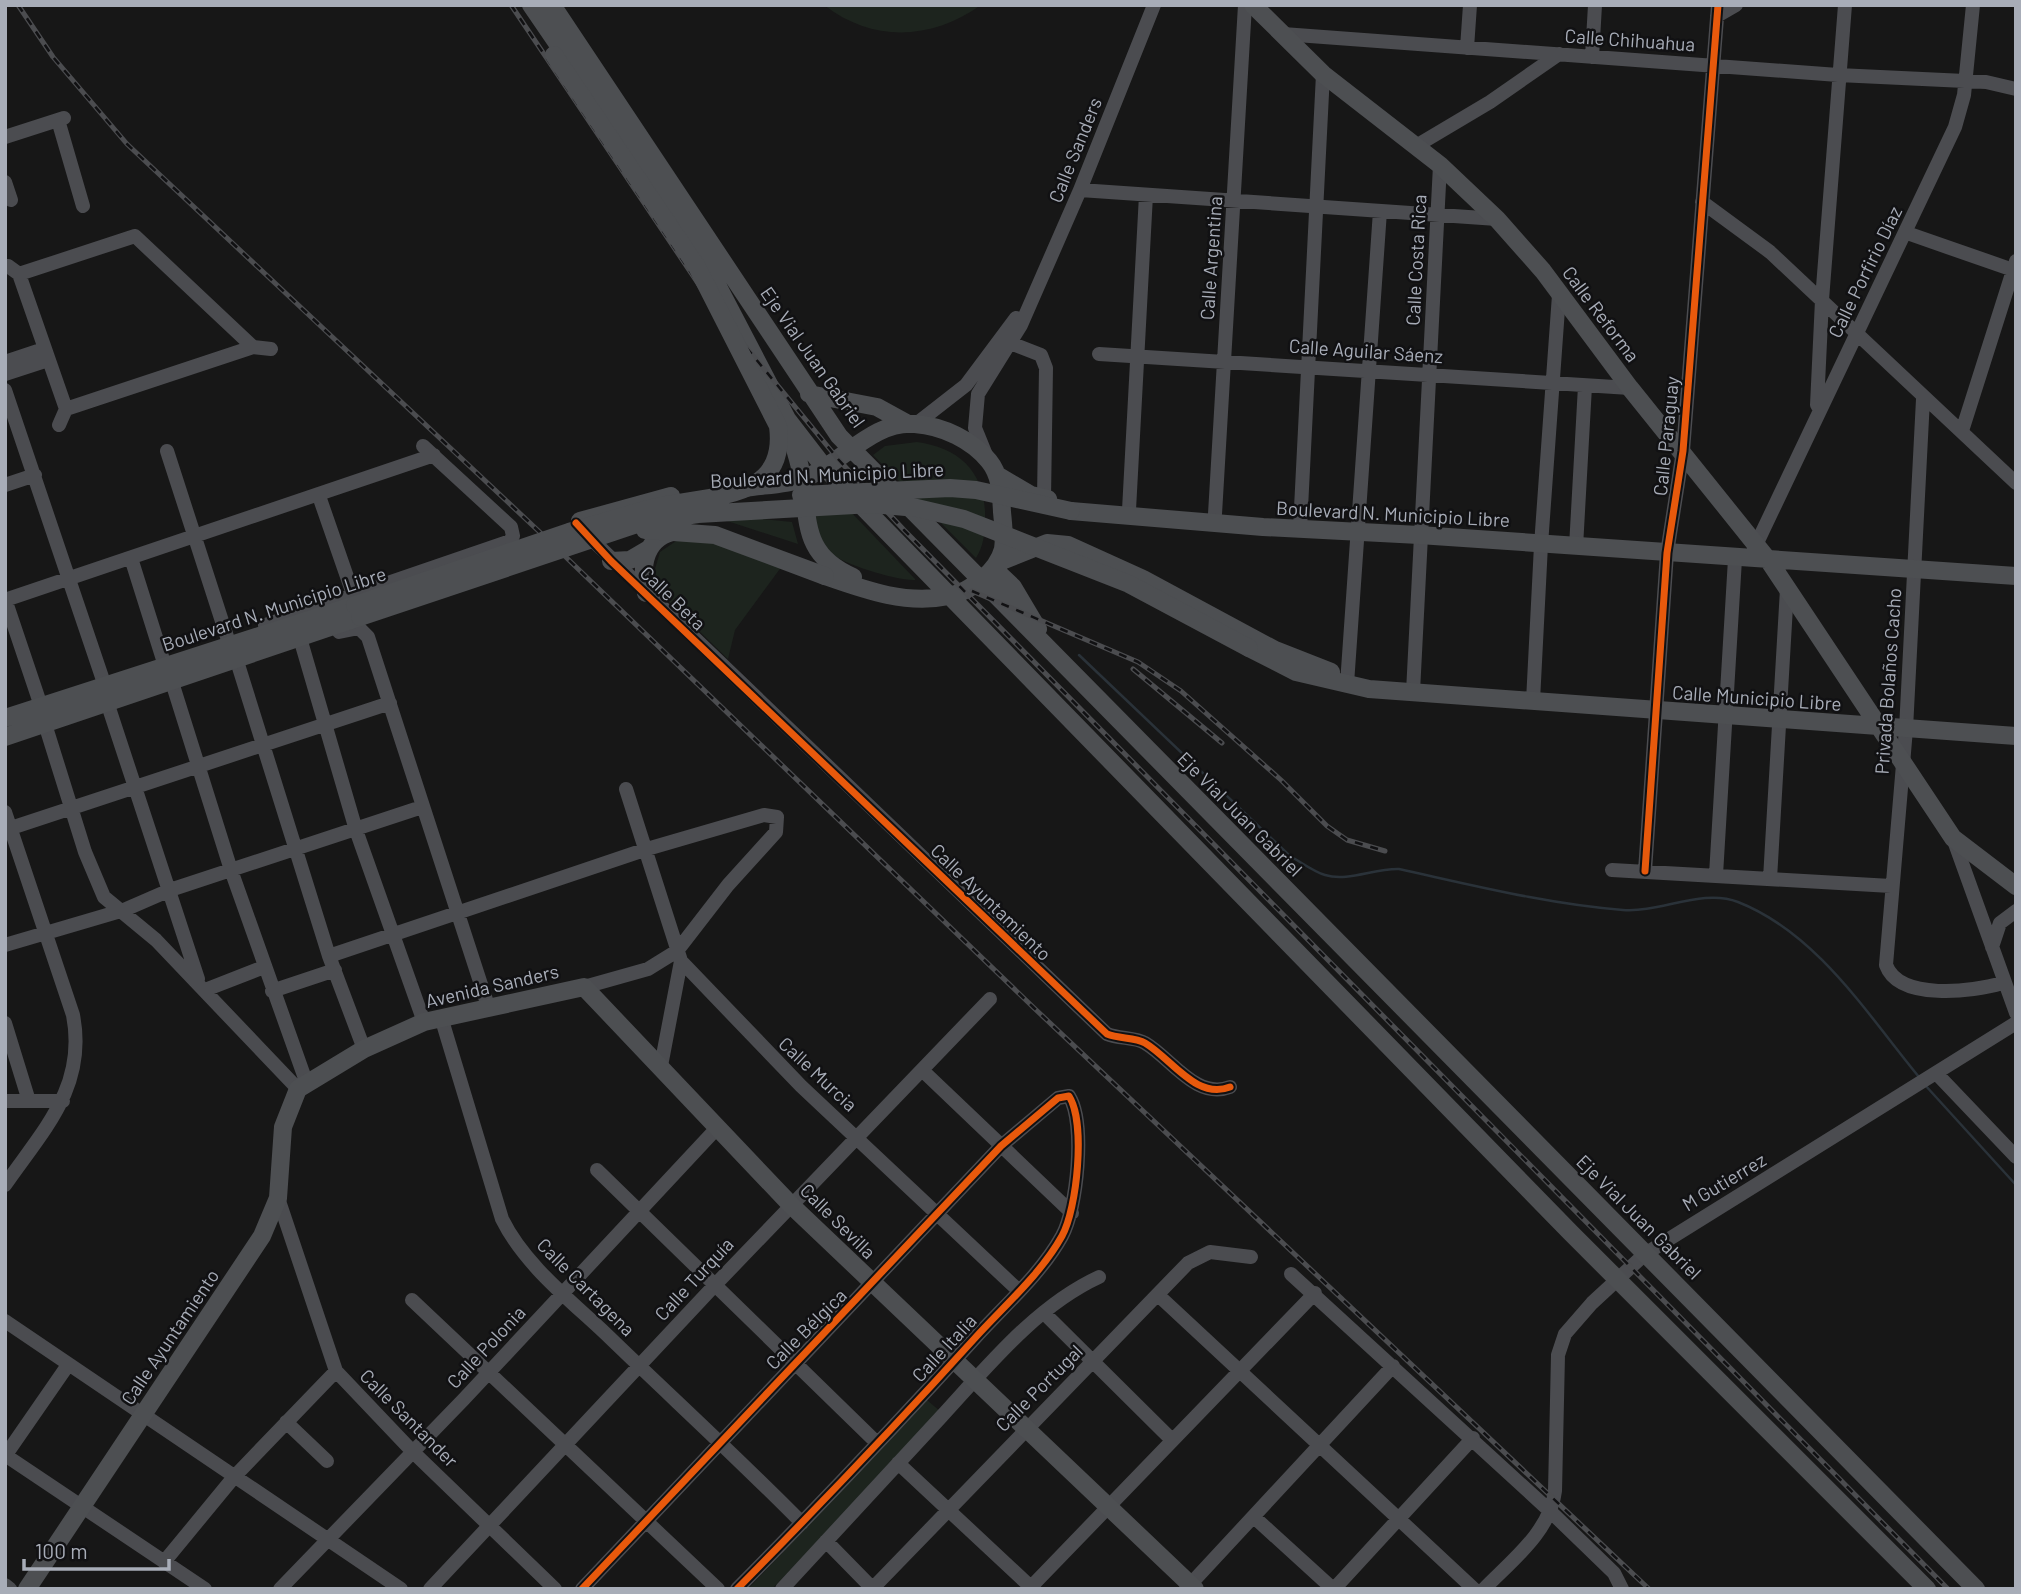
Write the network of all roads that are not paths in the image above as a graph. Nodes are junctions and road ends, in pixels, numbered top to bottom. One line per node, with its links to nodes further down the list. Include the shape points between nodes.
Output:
1 (552, 5): 57 (main road, Eje Vial Juan Gabriel)
2 (1154, 5): 25 (street, Calle Sanders)
3 (1245, 5): 28 (street, Calle Argentina)
4 (1253, 5): 12 (main road, Calle Reforma)
5 (1471, 5): 13 (street)
6 (1595, 5): 15 (street)
7 (1736, 5): 11 (street)
8 (1845, 5): 18 (street)
9 (1973, 5): 19 (street, Calle Porfirio Díaz)
10 (532, 7): 61 (main road, Eje Vial Juan Gabriel, via 700,252); 78 (main road, bridge, via 555,55 697,267 778,426 778,460 760,482 733,493)
11 (1717, 11): 16 (street, Calle Paraguay)
12 (1283, 34): 13 (street, Calle Chihuahua); 17 (main road, Calle Reforma)
13 (1467, 48): 14 (street, Calle Chihuahua)
14 (1559, 54): 15 (street, Calle Chihuahua); 22 (street)
15 (1592, 57): 16 (street, Calle Chihuahua)
16 (1713, 66): 18 (street, Calle Chihuahua); 29 (street, Calle Paraguay)
17 (1323, 74): 22 (main road, Calle Reforma); 31 (street)
18 (1838, 75): 19 (street, Calle Chihuahua); 38 (street)
19 (1965, 83): 20 (street, Calle Chihuahua); 35 (street, Calle Porfirio Díaz, via 1959,116)
20 (2016, 89)
21 (5, 137): 30 (street, via 62,119)
22 (1416, 146): 23 (main road, Calle Reforma)
23 (1440, 165): 33 (street, Calle Costa Rica); 34 (main road, Calle Reforma)
24 (5, 182): 27 (street)
25 (1080, 190): 26 (street); 39 (street, Calle Sanders)
26 (1146, 195): 28 (street); 46 (street)
27 (11, 200)
28 (1234, 200): 31 (street); 47 (street, Calle Argentina)
29 (1702, 202): 38 (street, via 1770,252); 67 (street, Calle Paraguay)
30 (83, 206)
31 (1316, 207): 32 (street); 49 (street)
32 (1380, 211): 33 (street); 50 (street)
33 (1439, 215): 34 (street); 52 (street, Calle Costa Rica)
34 (1497, 219): 37 (main road, Calle Reforma)
35 (1907, 233): 36 (street); 40 (street, Calle Porfirio Díaz)
36 (2015, 267): 64 (street)
37 (1559, 295): 53 (street); 55 (main road, Calle Reforma)
38 (1822, 300): 40 (street); 60 (street)
39 (1026, 307): 41 (street, Calle Sanders); 62 (street, Calle Sanders, via 966,385)
40 (1856, 334): 58 (street); 60 (street, Calle Porfirio Díaz)
41 (1010, 343): 70 (street, Calle Sanders, via 975,403 975,428); 77 (street, via 1041,355 1046,368)
42 (253, 346): 43 (street); 44 (street, via 137,230 13,270); 59 (street)
43 (271, 349)
44 (46, 354): 48 (street); 51 (street); 59 (street)
45 (1099, 354): 46 (street, Calle Aguilar Sáenz)
46 (1135, 356): 47 (street, Calle Aguilar Sáenz); 79 (street)
47 (1223, 361): 49 (street, Calle Aguilar Sáenz); 80 (street, Calle Argentina)
48 (5, 362)
49 (1307, 366): 50 (street, Calle Aguilar Sáenz); 83 (street)
50 (1370, 371): 52 (street, Calle Aguilar Sáenz); 84 (street)
51 (5, 374)
52 (1429, 375): 53 (street, Calle Aguilar Sáenz); 86 (street, Calle Costa Rica)
53 (1552, 383): 54 (street, Calle Aguilar Sáenz); 88 (street)
54 (1584, 386): 55 (street, Calle Aguilar Sáenz); 90 (street)
55 (1630, 388): 67 (main road, Calle Reforma)
56 (5, 390): 71 (street)
57 (809, 394): 62 (main road, via 877,407); 66 (main road, Eje Vial Juan Gabriel)
58 (1923, 399): 64 (street); 97 (street, Privada Bolaños Cacho)
59 (66, 409): 63 (street)
60 (1816, 413): 89 (street, Calle Porfirio Díaz)
61 (787, 419): 65 (main road); 69 (main road, Eje Vial Juan Gabriel)
62 (912, 424): 66 (main road, via 874,435); 70 (main road, via 958,436)
63 (59, 425)
64 (1962, 431): 73 (street)
65 (793, 446): 72 (main road); 74 (main road)
66 (852, 449): 69 (main road); 98 (main road, Eje Vial Juan Gabriel)
67 (1683, 451): 82 (main road, Calle Reforma); 92 (street, Calle Paraguay)
68 (167, 452): 87 (street)
69 (824, 467): 72 (main road); 104 (main road, Eje Vial Juan Gabriel)
70 (993, 468): 77 (main road, via 1014,486); 98 (main road, via 1003,538)
71 (35, 475): 75 (street); 101 (street)
72 (802, 479): 74 (main road); 99 (main road, via 809,537 828,562)
73 (2016, 482)
74 (773, 484): 81 (main road, via 673,495)
75 (5, 485)
76 (319, 496): 87 (street); 107 (street); 107 (street, via 428,451 511,527 513,536 504,544)
77 (1044, 498): 79 (main road)
78 (652, 508): 83 (main road, Boulevard N. Municipio Libre, bridge, via 950,488 1105,516); 107 (main road, Boulevard N. Municipio Libre, bridge, via 569,532)
79 (1129, 510): 80 (main road)
80 (1215, 514): 83 (main road, via 1273,520)
81 (576, 523): 95 (street, Calle Beta)
82 (1739, 523): 89 (main road, Calle Reforma); 94 (main road)
83 (1295, 528): 84 (main road, Boulevard N. Municipio Libre)
84 (1360, 532): 86 (main road, Boulevard N. Municipio Libre); 111 (street)
85 (610, 533): 105 (main road, bridge, via 676,530 715,535 825,576 898,598); 107 (main road, Boulevard N. Municipio Libre, bridge); 111 (main road, Boulevard N. Municipio Libre, bridge, via 670,516 872,504 917,508 964,519 1129,584 1296,672)
86 (1419, 535): 88 (main road, Boulevard N. Municipio Libre); 112 (street, Calle Costa Rica)
87 (196, 537): 93 (street); 109 (street)
88 (1541, 545): 90 (main road, Boulevard N. Municipio Libre); 115 (street)
89 (1756, 545): 96 (main road, Calle Reforma)
90 (1576, 547): 92 (main road, Boulevard N. Municipio Libre)
91 (648, 550): 95 (main road, via 630,560); 99 (main road, via 668,532 705,529); 103 (main road, via 643,570)
92 (1667, 553): 94 (main road, Boulevard N. Municipio Libre); 117 (street, Calle Paraguay)
93 (131, 558): 101 (street); 110 (street)
94 (1726, 558): 96 (main road, Boulevard N. Municipio Libre); 120 (street)
95 (611, 561): 103 (street, Calle Beta)
96 (1769, 561): 97 (main road, Boulevard N. Municipio Libre); 102 (main road, Calle Reforma)
97 (1914, 568): 100 (main road, Boulevard N. Municipio Libre); 124 (street, Privada Bolaños Cacho)
98 (990, 570): 104 (main road); 111 (main road, via 1047,542 1068,545); 190 (main road, Eje Vial Juan Gabriel, via 1013,587 1045,645)
99 (846, 574): 105 (main road)
100 (2016, 576)
101 (70, 579): 106 (street); 113 (street)
102 (1787, 589): 121 (street); 123 (main road, Calle Reforma)
103 (646, 593): 114 (street, Calle Beta)
104 (948, 596): 105 (main road); 194 (main road, Eje Vial Juan Gabriel)
105 (913, 597)
106 (5, 600): 118 (street)
107 (355, 611): 108 (street); 109 (main road, Boulevard N. Municipio Libre); 116 (street)
108 (302, 645): 109 (street); 122 (street, Calle Cartagena)
109 (233, 652): 110 (main road, Boulevard N. Municipio Libre); 127 (street)
110 (168, 673): 113 (main road, Boulevard N. Municipio Libre); 129 (street)
111 (1347, 682): 112 (main road, Calle Municipio Libre, via 1369,689)
112 (1413, 692): 115 (main road, Calle Municipio Libre)
113 (106, 694): 118 (main road, Boulevard N. Municipio Libre); 130 (street)
114 (751, 695): 174 (street, Calle Ayuntamiento, via 1107,1034 1143,1041 1205,1089)
115 (1533, 701): 117 (main road, Calle Municipio Libre)
116 (390, 703): 122 (street); 132 (street)
117 (1656, 711): 120 (main road, Calle Municipio Libre); 142 (street, Calle Paraguay)
118 (43, 715): 119 (main road, Boulevard N. Municipio Libre); 126 (main road, Boulevard N. Municipio Libre); 133 (street)
119 (8, 716)
120 (1725, 716): 121 (main road, Calle Municipio Libre); 143 (street)
121 (1779, 720): 123 (main road, Calle Municipio Libre); 144 (street)
122 (324, 725): 127 (street); 136 (street, Calle Cartagena)
123 (1879, 728): 124 (main road, Calle Municipio Libre); 128 (main road, Calle Reforma)
124 (1906, 729): 125 (main road, Calle Municipio Libre); 128 (street, Privada Bolaños Cacho)
125 (2016, 736)
126 (5, 737)
127 (263, 743): 129 (street); 139 (street)
128 (1903, 763): 137 (main road, Calle Reforma); 145 (street, Privada Bolaños Cacho)
129 (198, 765): 130 (street); 140 (street)
130 (135, 786): 133 (street); 147 (street)
131 (626, 789): 138 (street, Calle Murcia)
132 (422, 807): 136 (street); 149 (street)
133 (72, 808): 135 (street); 148 (street, via 98,887 111,904)
134 (5, 812): 135 (street)
135 (8, 829): 151 (street)
136 (356, 830): 139 (street); 152 (street, Calle Cartagena)
137 (1953, 838): 146 (main road, Calle Reforma); 154 (street)
138 (646, 849): 149 (street); 156 (street, Calle Murcia); 156 (street, via 764,815 777,817 776,832 728,885)
139 (295, 850): 140 (street); 155 (street)
140 (231, 870): 147 (street); 157 (street)
141 (1612, 870): 142 (street)
142 (1645, 871): 143 (street)
143 (1716, 876): 144 (street)
144 (1770, 879): 145 (street)
145 (1891, 886): 159 (street, Privada Bolaños Cacho, via 1886,965 1894,979 1933,990 1972,991)
146 (2016, 886)
147 (170, 890): 148 (street); 160 (street)
148 (124, 910): 151 (street); 160 (street)
149 (459, 910): 152 (street); 164 (street)
150 (2016, 911): 154 (street, via 2000,923)
151 (45, 932): 153 (street); 178 (street, via 75,1027 74,1070)
152 (392, 932): 155 (street); 166 (street, Calle Cartagena)
153 (5, 945)
154 (1992, 947): 159 (street)
155 (329, 956): 158 (street)
156 (679, 956): 161 (street); 170 (street); 180 (street, Calle Murcia, via 757,1042)
157 (264, 967): 160 (street); 162 (street)
158 (335, 970): 162 (street); 169 (street)
159 (2002, 983): 165 (street)
160 (202, 987): 173 (street)
161 (584, 987): 164 (main road, Avenida Sanders); 170 (main road, Calle Sevilla)
162 (272, 990): 173 (street)
163 (990, 999): 171 (street, Calle Turquía)
164 (488, 1006): 166 (main road, Avenida Sanders)
165 (2016, 1013)
166 (433, 1020): 169 (main road, Avenida Sanders); 198 (street, Calle Cartagena, via 502,1219 515,1242)
167 (5, 1023): 177 (street)
168 (2016, 1023): 172 (street, M Gutierrez)
169 (364, 1049): 173 (main road, Avenida Sanders)
170 (660, 1066): 179 (main road, Calle Sevilla)
171 (922, 1070): 180 (street, Calle Turquía); 181 (street)
172 (1934, 1074): 182 (street); 190 (street, M Gutierrez)
173 (303, 1086): 185 (main road, Calle Ayuntamiento, via 283,1127)
174 (1230, 1087)
175 (1058, 1098): 181 (street, Calle Bélgica); 188 (street, Calle Italia, via 1071,1098 1076,1125)
176 (5, 1101): 177 (street)
177 (29, 1101): 178 (street)
178 (63, 1101): 184 (street)
179 (717, 1128): 186 (main road, Calle Sevilla); 187 (street, Calle Polonia)
180 (857, 1137): 186 (street, Calle Turquía); 189 (street, Calle Murcia)
181 (1001, 1146): 188 (street); 189 (street, Calle Bélgica)
182 (2016, 1157)
183 (597, 1170): 187 (street)
184 (5, 1185)
185 (278, 1198): 211 (street, Calle Santander); 214 (main road, Calle Ayuntamiento, via 249,1258)
186 (791, 1205): 195 (main road, Calle Sevilla); 196 (street, Calle Turquía)
187 (639, 1212): 196 (street); 198 (street, Calle Polonia)
188 (1072, 1213): 197 (street, Calle Italia, via 1060,1240)
189 (938, 1214): 195 (street, Calle Bélgica); 197 (street, Calle Murcia)
190 (1645, 1254): 194 (street, M Gutierrez); 260 (main road, Eje Vial Juan Gabriel)
191 (1251, 1257): 200 (street, Calle Portugal, via 1202,1254)
192 (1291, 1274): 199 (street)
193 (1099, 1277): 202 (street)
194 (1618, 1278): 231 (street, M Gutierrez, via 1573,1323 1561,1344); 259 (main road, Eje Vial Juan Gabriel)
195 (873, 1285): 204 (main road, Calle Sevilla); 206 (street, Calle Bélgica)
196 (713, 1286): 206 (street); 208 (street, Calle Turquía)
197 (1018, 1290): 204 (street, Calle Italia)
198 (563, 1293): 208 (street, Calle Cartagena); 212 (street, Calle Polonia)
199 (1315, 1293): 209 (street); 210 (street)
200 (1158, 1295): 205 (street, Calle Portugal); 210 (street)
201 (412, 1300): 212 (street)
202 (1044, 1312): 205 (street); 213 (street)
203 (5, 1321): 207 (street)
204 (954, 1362): 213 (main road, Calle Sevilla); 220 (street, Calle Italia)
205 (1092, 1362): 216 (street, Calle Portugal); 219 (street)
206 (794, 1363): 218 (street, Calle Bélgica); 220 (street)
207 (68, 1364): 214 (street); 224 (street)
208 (639, 1366): 218 (street, Calle Cartagena); 222 (street, Calle Turquía)
209 (1393, 1366): 217 (street); 221 (street)
210 (1240, 1370): 219 (street); 221 (street)
211 (336, 1371): 215 (street); 223 (street, Calle Santander)
212 (488, 1372): 222 (street); 223 (street, Calle Polonia)
213 (975, 1381): 216 (main road, Calle Sevilla); 226 (street)
214 (144, 1414): 227 (street); 229 (main road, Calle Ayuntamiento)
215 (286, 1422): 225 (street); 227 (street)
216 (1027, 1429): 228 (main road, Calle Sevilla); 230 (street, Calle Portugal)
217 (1473, 1438): 231 (street); 233 (street)
218 (721, 1440): 234 (street, Calle Bélgica); 235 (street, Calle Cartagena)
219 (1172, 1440): 228 (street)
220 (876, 1442): 235 (street, Calle Italia)
221 (1319, 1446): 232 (street); 233 (street)
222 (565, 1447): 234 (street); 236 (street, Calle Turquía)
223 (412, 1451): 236 (street, Calle Santander); 237 (street, Calle Polonia)
224 (5, 1455): 229 (street)
225 (327, 1461)
226 (898, 1463): 230 (street); 238 (street)
227 (234, 1477): 237 (street); 239 (street)
228 (1109, 1506): 241 (main road, Calle Sevilla); 242 (street)
229 (80, 1507): 239 (street); 244 (main road, Calle Ayuntamiento)
230 (947, 1508): 242 (street); 254 (street, Calle Portugal)
231 (1551, 1512): 257 (street, M Gutierrez); 258 (street, via 1614,1573)
232 (1254, 1517): 241 (street); 255 (street)
233 (1398, 1521): 255 (street); 256 (street)
234 (646, 1522): 250 (street, Calle Bélgica); 251 (street)
235 (802, 1523): 252 (street, Calle Italia)
236 (489, 1527): 248 (street, Calle Turquía); 249 (street, Calle Santander)
237 (328, 1539): 246 (street, Calle Polonia); 247 (street)
238 (826, 1541): 253 (street); 254 (street)
239 (164, 1562): 245 (street)
240 (5, 1586): 243 (street)
241 (1190, 1587)
242 (1031, 1588)
243 (10, 1589)
244 (27, 1589)
245 (205, 1589)
246 (280, 1589)
247 (401, 1589)
248 (430, 1589)
249 (555, 1589)
250 (582, 1589)
251 (718, 1589)
252 (737, 1589)
253 (782, 1589)
254 (873, 1589)
255 (1334, 1589)
256 (1474, 1589)
257 (1484, 1589)
258 (1622, 1589)
259 (1927, 1589)
260 (1976, 1589)

